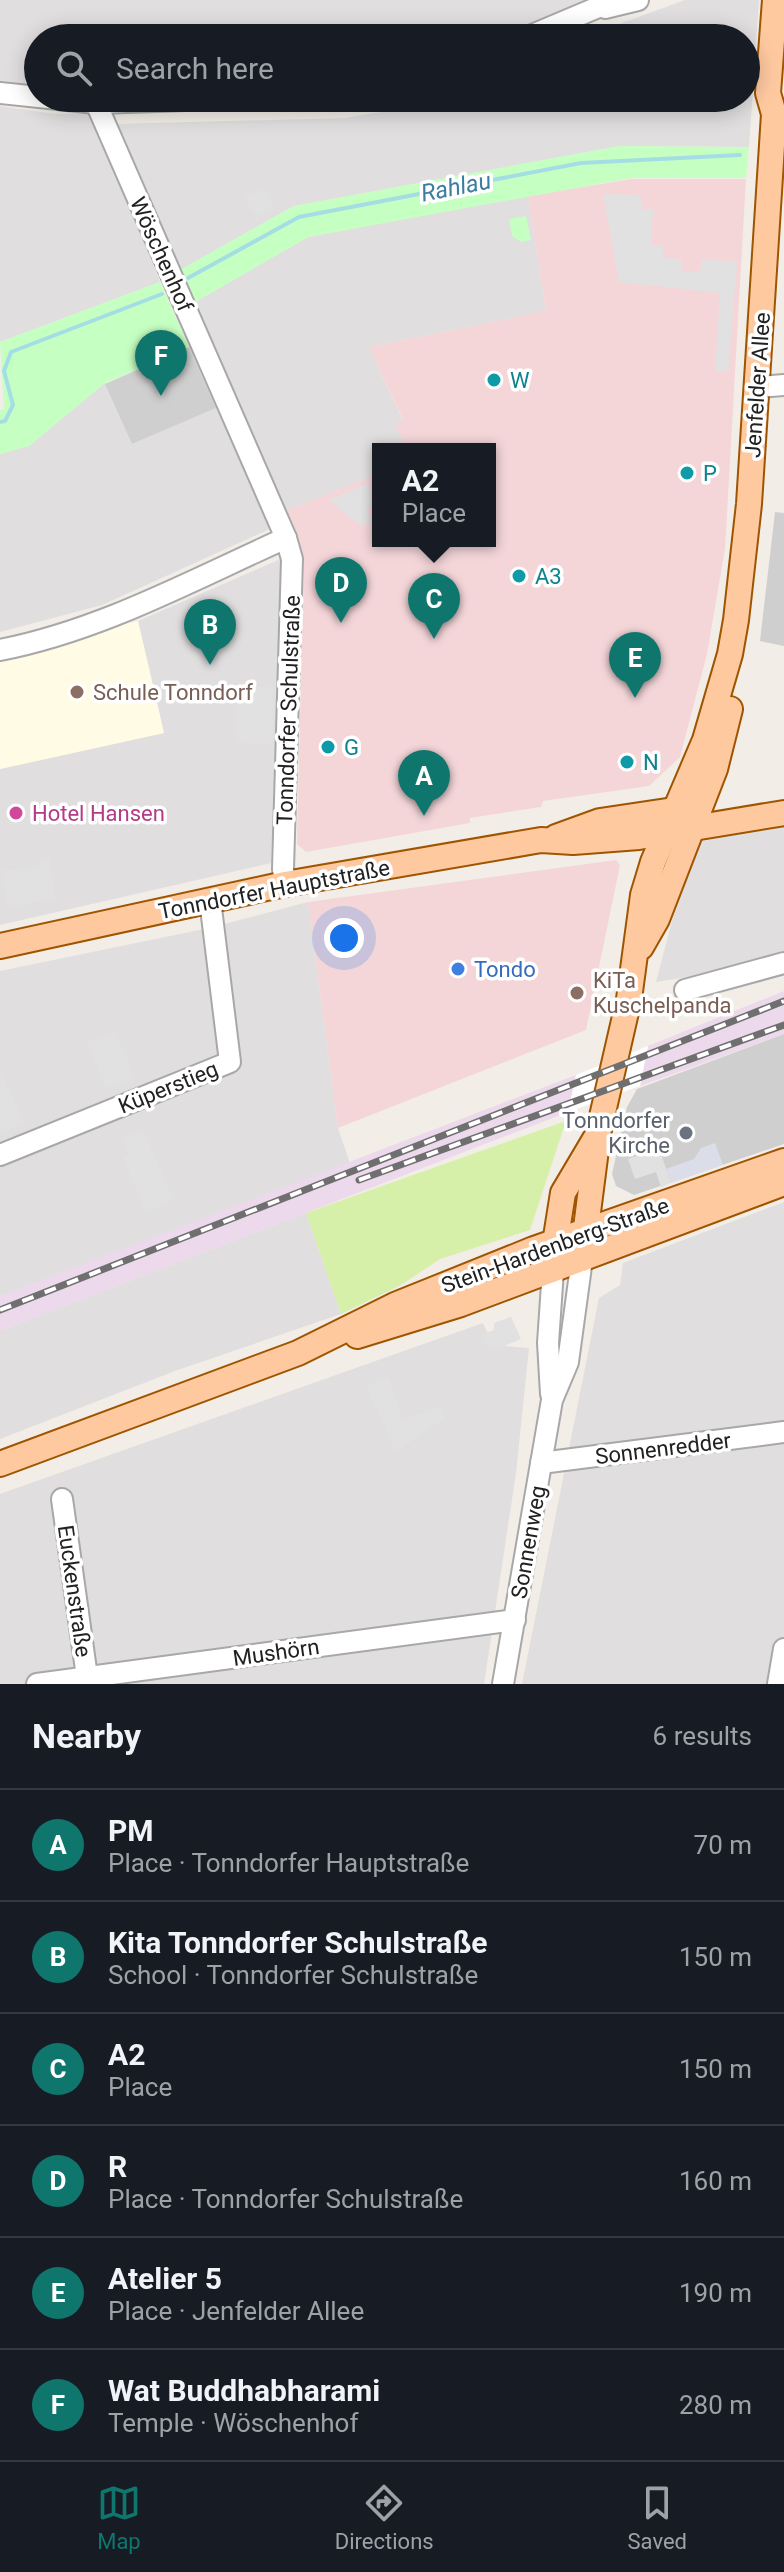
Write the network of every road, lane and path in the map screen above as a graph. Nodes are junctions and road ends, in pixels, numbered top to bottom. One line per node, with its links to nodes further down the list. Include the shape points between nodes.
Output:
1 (638, 0): 3 (street)
2 (775, 0): 7 (main road, Jenfelder Allee, via 768,93)
3 (606, 5): 4 (street)
4 (559, 24)
5 (0, 93): 6 (street)
6 (24, 96)
7 (779, 106): 10 (main road, Jenfelder Allee)
8 (100, 112): 11 (street, Wöschenhof)
9 (784, 385): 10 (street)
10 (758, 387): 15 (main road, Jenfelder Allee, via 730,654 735,687 715,769)
11 (286, 538): 12 (street, via 109,620); 18 (street, Tonndorfer Schulstraße, via 292,582)
12 (0, 650)
13 (784, 805): 15 (main road, Tonndorfer Hauptstraße)
14 (784, 813): 15 (main road, Tonndorfer Hauptstraße)
15 (689, 815): 16 (main road, Tonndorfer Hauptstraße); 17 (main road, Tonndorfer Hauptstraße, via 600,821); 21 (main road, Sonnenweg, via 657,919)
16 (666, 833): 17 (main road, Tonndorfer Hauptstraße, via 573,842); 21 (main road, Sonnenweg, via 643,895)
17 (550, 839): 18 (main road, Tonndorfer Hauptstraße)
18 (285, 884): 19 (main road, Tonndorfer Hauptstraße)
19 (210, 900): 20 (main road, Tonndorfer Hauptstraße); 25 (street, Küperstieg, via 230,1062)
20 (0, 946)
21 (638, 953): 24 (main road, Sonnenweg)
22 (784, 963): 23 (street)
23 (685, 990)
24 (598, 1134): 28 (main road, Sonnenweg); 29 (main road, Sonnenweg, via 567,1181)
25 (0, 1155)
26 (784, 1161): 28 (main road, Stein-Hardenberg-Straße)
27 (784, 1183): 30 (main road, Stein-Hardenberg-Straße)
28 (586, 1230): 29 (main road, Stein-Hardenberg-Straße); 30 (main road, Sonnenweg)
29 (554, 1242): 31 (main road, Sonnenweg); 32 (main road, Stein-Hardenberg-Straße, via 395,1305)
30 (582, 1259): 31 (main road, Stein-Hardenberg-Straße); 33 (street, Sonnenweg, via 568,1362)
31 (553, 1270): 32 (main road, Stein-Hardenberg-Straße, via 408,1323); 33 (street, Sonnenweg, via 548,1343)
32 (330, 1340): 36 (main road, Stein-Hardenberg-Straße)
33 (552, 1400): 35 (street, Sonnenweg)
34 (784, 1432): 35 (street, Sonnenredder)
35 (541, 1463): 38 (street, Sonnenweg)
36 (0, 1464)
37 (62, 1499): 40 (street, Euckenstraße)
38 (515, 1620): 40 (street, Mushörn); 42 (street, Sonnenweg)
39 (784, 1649): 43 (street)
40 (88, 1681): 41 (street, Mushörn)
41 (37, 1684)
42 (503, 1684)
43 (778, 1684)

